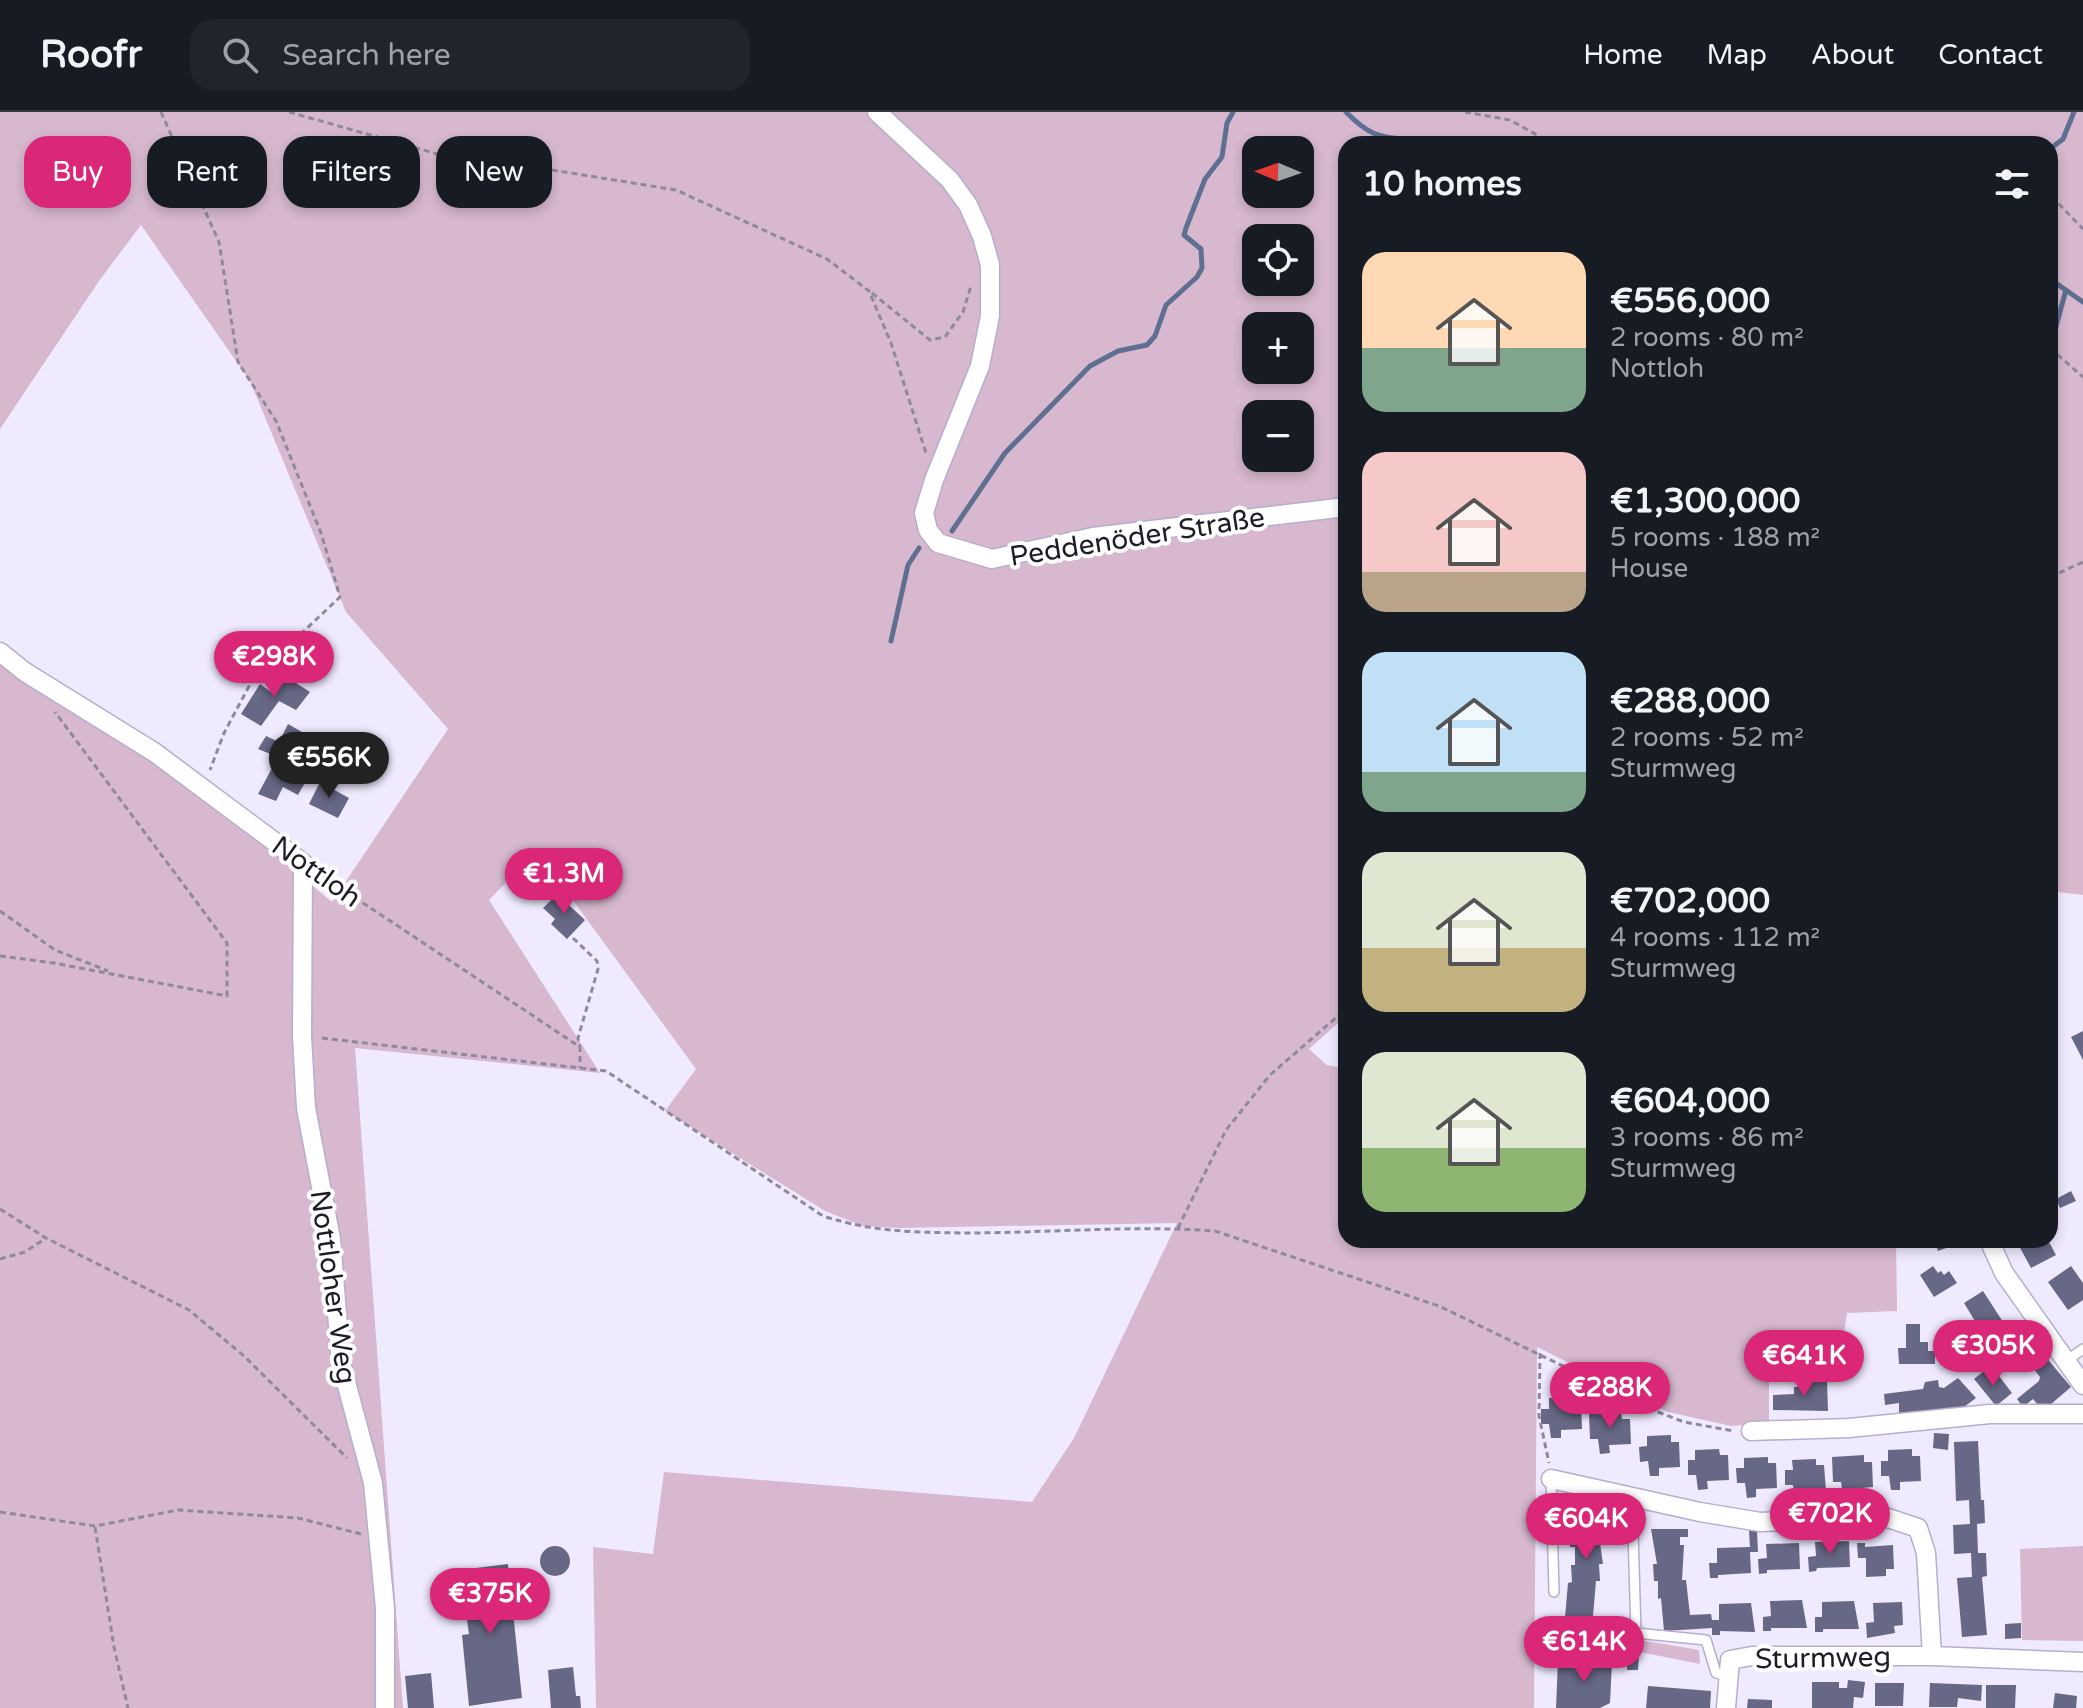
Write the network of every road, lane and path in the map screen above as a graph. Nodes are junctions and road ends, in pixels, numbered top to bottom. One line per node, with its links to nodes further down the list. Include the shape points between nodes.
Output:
1 (161, 112): 18 (path, via 219,242 238,362 276,421 321,533 340,597 285,649 271,655 254,677)
2 (289, 112): 9 (path, via 462,161 676,190 827,259)
3 (877, 112): 12 (street, Peddenöder Straße, via 950,180 968,205 990,265 990,316 980,366)
4 (1465, 112): 5 (path, via 1510,120)
5 (1539, 136)
6 (2058, 203): 7 (path)
7 (2083, 229)
8 (973, 276): 9 (path, via 963,312 945,337 930,340)
9 (869, 291): 12 (path)
10 (2058, 355): 11 (path)
11 (2083, 377)
12 (934, 480): 13 (street, Peddenöder Straße, via 924,513 928,530 938,543 992,559 1093,537)
13 (1338, 508)
14 (2083, 562): 15 (path)
15 (2058, 573)
16 (0, 652): 18 (street, Nottloh)
17 (53, 709): 23 (path, via 227,943 227,996)
18 (203, 788): 19 (street, Nottloh)
19 (303, 863): 25 (street, Nottloher Weg); 26 (path, Nottloh)
20 (0, 911): 23 (path, via 55,950)
21 (573, 938): 26 (path, via 597,961 598,969)
22 (0, 956): 23 (path)
23 (117, 975)
24 (1338, 1016): 29 (path, via 1270,1075 1226,1130)
25 (302, 1036): 27 (path); 44 (street, Nottloher Weg, via 306,1108 331,1239 341,1363 373,1483)
26 (580, 1047): 27 (path)
27 (580, 1068): 29 (path, via 606,1071 823,1216 861,1229 997,1233)
28 (0, 1209): 30 (path)
29 (1177, 1228): 34 (path, via 1215,1231 1439,1306)
30 (46, 1238): 32 (path, via 25,1252); 39 (path, via 189,1310 244,1356)
31 (1993, 1248): 35 (street, via 2004,1273)
32 (0, 1259)
33 (2083, 1349): 35 (lane)
34 (1540, 1353): 38 (path, via 1684,1422); 40 (path, via 1539,1416)
35 (2066, 1361): 36 (street)
36 (2083, 1385)
37 (2083, 1414): 38 (street, via 1990,1414)
38 (1751, 1431)
39 (351, 1462)
40 (1551, 1479): 41 (street, Sturmweg); 45 (lane)
41 (1632, 1497): 46 (street, Sturmweg, via 1760,1522 1885,1517 1918,1528 1926,1553); 48 (lane, Sturmweg, via 1636,1633 1706,1640 1716,1673)
42 (0, 1512): 43 (path)
43 (95, 1526): 44 (path, via 178,1510 298,1518); 49 (path)
44 (380, 1539): 50 (street, Nottloher Weg)
45 (1554, 1592)
46 (1932, 1656): 47 (street, Sturmweg); 48 (street, Sturmweg, via 1752,1656 1730,1660)
47 (2083, 1662)
48 (1729, 1676): 51 (street, Sturmweg)
49 (128, 1708)
50 (385, 1708)
51 (1726, 1708)

